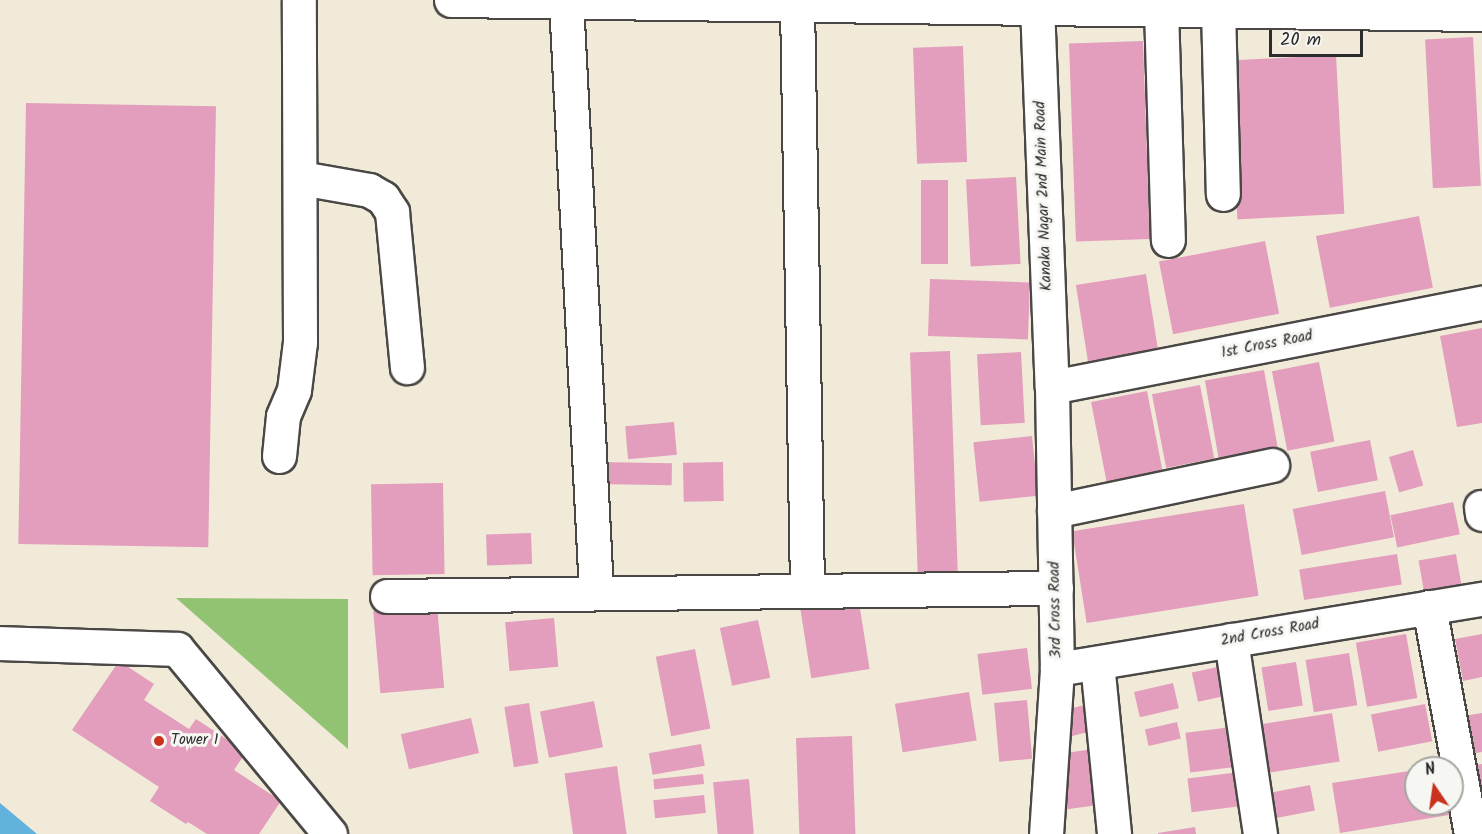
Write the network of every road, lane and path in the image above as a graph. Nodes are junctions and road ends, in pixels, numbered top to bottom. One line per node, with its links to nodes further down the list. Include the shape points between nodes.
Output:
1 (299, 0): 9 (street)
2 (451, 0): 3 (street)
3 (566, 1): 4 (street); 20 (street)
4 (797, 3): 5 (street); 19 (street)
5 (1037, 5): 6 (street); 14 (street, Kanaka Nagar 2nd Main Road)
6 (1161, 8): 7 (street); 11 (street)
7 (1218, 9): 8 (street); 10 (street)
8 (1482, 14)
9 (300, 178): 13 (street, via 369,189 383,198 393,212); 15 (street, via 300,342 294,390 283,416)
10 (1223, 194)
11 (1168, 240)
12 (1482, 303): 14 (street, 1st Cross Road)
13 (407, 367)
14 (1052, 387): 17 (street, 3rd Cross Road)
15 (279, 456)
16 (1272, 465): 17 (street)
17 (1054, 511): 18 (street, 3rd Cross Road)
18 (1056, 588): 19 (street); 27 (street, 3rd Cross Road)
19 (807, 589): 20 (street)
20 (596, 591): 21 (street)
21 (387, 596)
22 (1482, 599): 23 (street, 2nd Cross Road)
23 (1429, 607): 24 (street, 2nd Cross Road); 32 (street)
24 (1231, 640): 26 (street, 2nd Cross Road); 31 (street)
25 (0, 643): 28 (street, via 177,649)
26 (1097, 663): 27 (street, 2nd Cross Road); 30 (street)
27 (1057, 669): 29 (street, 3rd Cross Road)
28 (330, 834)
29 (1046, 834)
30 (1114, 834)
31 (1260, 834)
32 (1471, 834)

